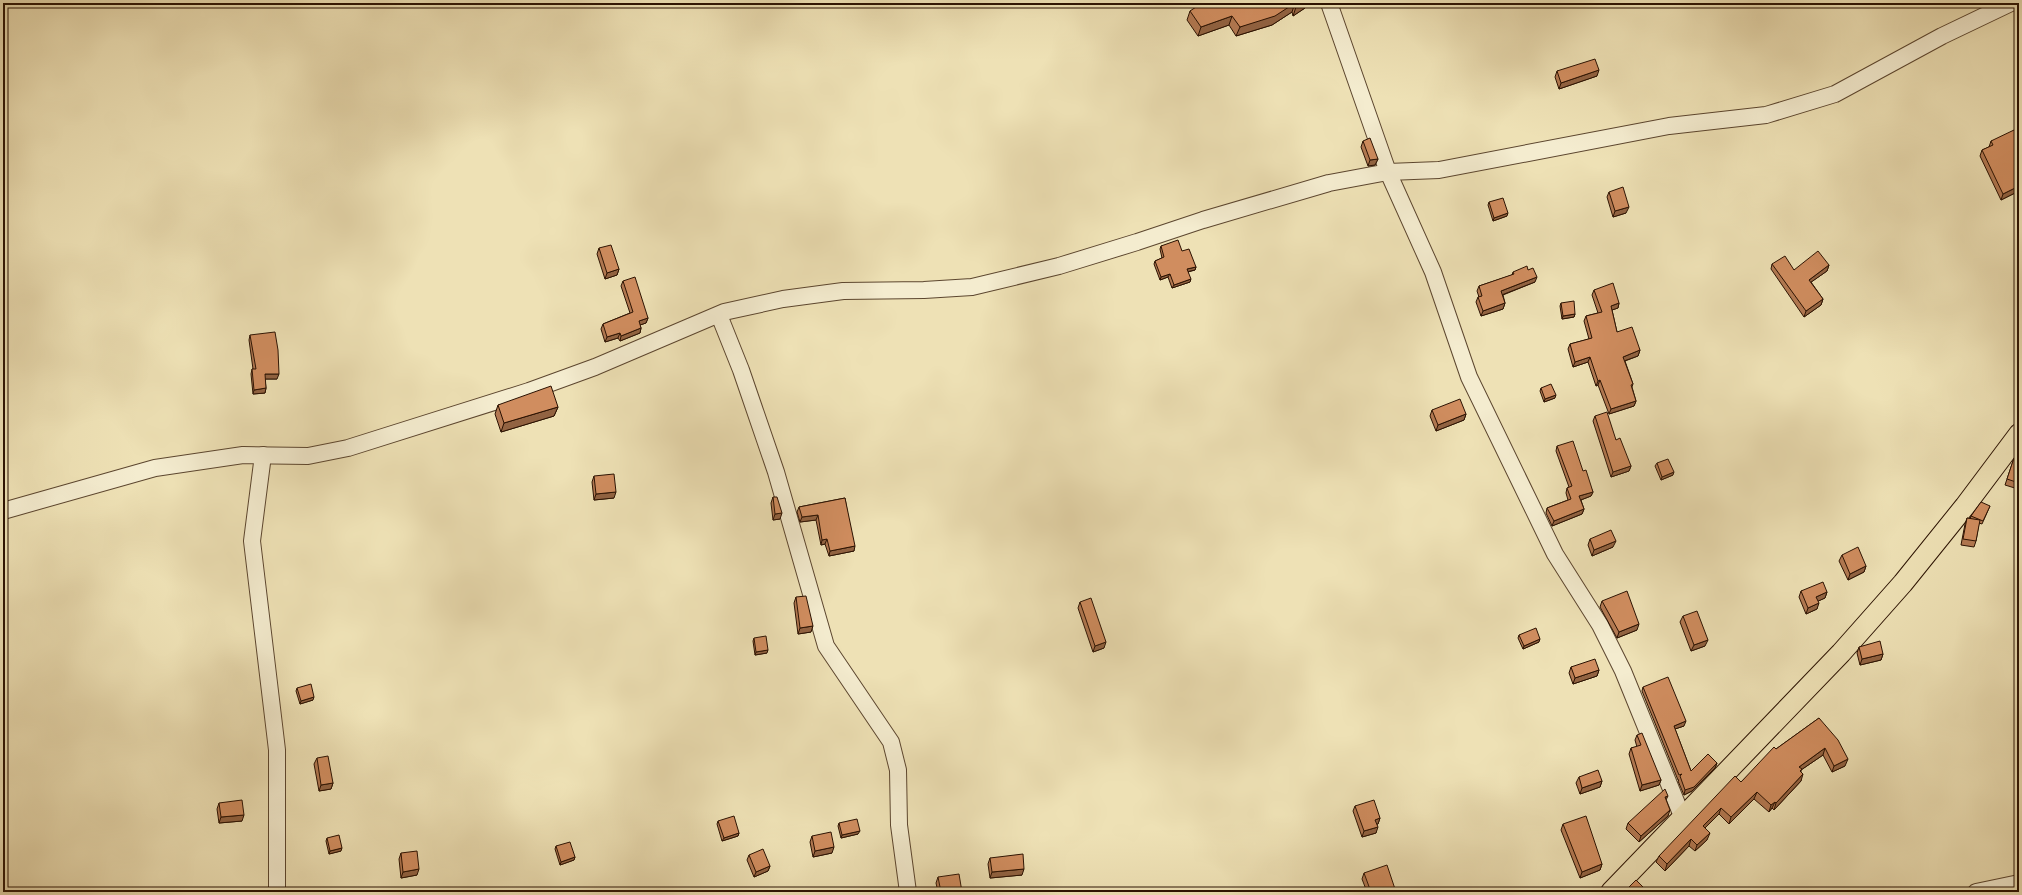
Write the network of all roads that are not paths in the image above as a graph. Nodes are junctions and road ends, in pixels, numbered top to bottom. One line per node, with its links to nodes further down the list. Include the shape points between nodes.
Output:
1 (1329, 3): 3 (street)
2 (2011, 3): 3 (street, via 1942,36 1835,94 1766,114 1669,126 1439,170)
3 (1388, 172): 4 (street, via 1329,183 1059,266 972,287 843,291 783,299); 8 (street, via 1433,272 1469,377 1555,554 1600,625 1623,671)
4 (719, 315): 6 (street, via 595,367 529,391 348,448 308,456); 11 (street, via 776,472 826,646 891,742 898,770 899,825)
5 (2019, 434): 8 (main road, via 1903,583 1840,653)
6 (263, 455): 7 (street, via 243,455 155,468); 10 (street, via 252,541 277,750)
7 (3, 511)
8 (1682, 816): 12 (main road)
9 (2019, 883): 13 (street)
10 (277, 892)
11 (908, 892)
12 (1611, 892)
13 (1976, 892)

